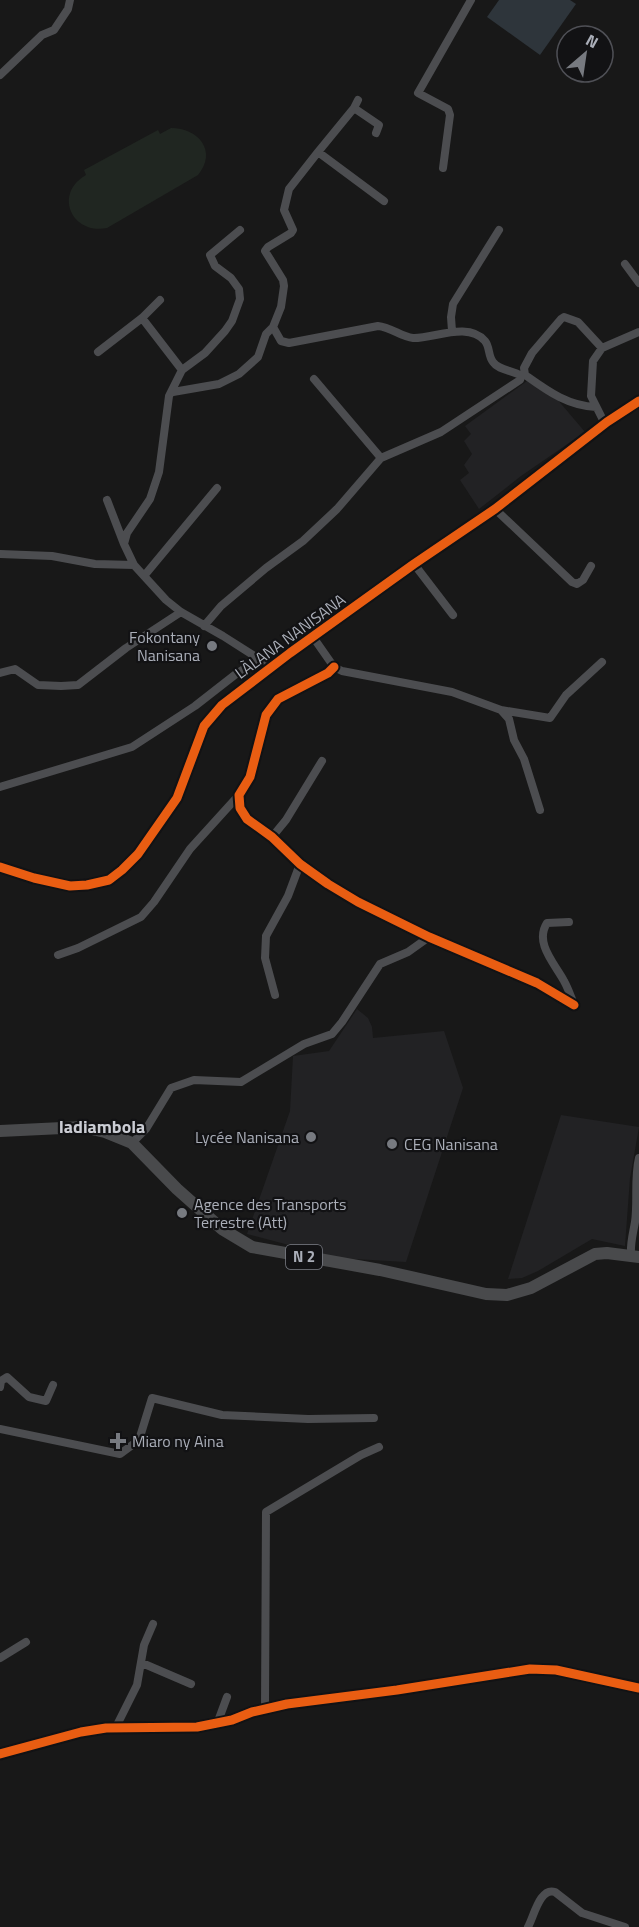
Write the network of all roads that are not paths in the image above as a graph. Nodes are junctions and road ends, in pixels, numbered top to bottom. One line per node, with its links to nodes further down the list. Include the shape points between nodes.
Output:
1 (70, 0): 3 (street, via 54,30 42,35)
2 (471, 0): 6 (street, via 418,93 448,109)
3 (0, 75)
4 (376, 133): 5 (street, via 379,125 356,104)
5 (318, 152): 7 (street); 14 (street, via 289,189 285,210 293,230 266,251 284,286)
6 (443, 168)
7 (384, 201)
8 (240, 230): 19 (street, via 210,255 215,266 239,289 240,299 232,321 217,343)
9 (499, 231): 15 (street, via 453,304)
10 (625, 264): 11 (street)
11 (639, 283)
12 (160, 300): 13 (street)
13 (142, 318): 18 (street); 19 (street)
14 (273, 327): 15 (street, via 281,341 289,343 378,326 415,338); 21 (street, via 266,334 258,357 239,374 219,384)
15 (452, 331): 25 (street, via 482,337 492,362 519,373 520,380 441,432)
16 (639, 332): 17 (street)
17 (602, 348): 23 (street, via 592,369 591,396); 23 (street, via 578,322 564,317 524,368 525,375 569,402)
18 (98, 352)
19 (182, 370): 21 (street)
20 (314, 379): 25 (street)
21 (173, 392): 29 (street, via 169,396 159,472 150,499)
22 (639, 401): 24 (street, LÀLANA NANISANA)
23 (596, 407): 24 (street)
24 (605, 424): 28 (street, LÀLANA NANISANA)
25 (381, 458): 37 (street, via 303,542 221,606)
26 (217, 488): 34 (street)
27 (107, 500): 29 (street)
28 (495, 509): 31 (street, LÀLANA NANISANA); 33 (street, via 572,582 583,580)
29 (124, 544): 32 (street)
30 (0, 554): 32 (street)
31 (414, 564): 36 (street); 38 (street, LÀLANA NANISANA)
32 (134, 565): 34 (street)
33 (591, 566)
34 (144, 576): 35 (street)
35 (181, 612): 37 (street); 43 (street, via 78,685 38,685 15,669)
36 (453, 615)
37 (204, 626): 39 (street)
38 (313, 638): 41 (street, LÀLANA NANISANA); 42 (street)
39 (259, 660): 41 (street); 46 (street, via 132,747)
40 (602, 662): 44 (street, via 566,695 550,718)
41 (273, 665): 51 (street, LÀLANA NANISANA, via 222,705 204,726 177,798 138,854 109,880 70,886)
42 (334, 667): 44 (street, via 352,674 452,692); 47 (street, via 278,699 266,715 250,777)
43 (0, 673)
44 (501, 710): 48 (street, via 509,719)
45 (322, 761): 49 (street)
46 (0, 787)
47 (240, 795): 49 (street, via 240,808 247,819); 54 (street, via 190,849 141,917)
48 (540, 810)
49 (272, 837): 50 (street)
50 (300, 864): 53 (street, via 358,902); 55 (street, via 266,936 265,958)
51 (0, 867)
52 (569, 922): 53 (street, via 547,923 542,929 543,943 574,1005 537,983)
53 (429, 937): 57 (street, via 408,952 380,964 332,1034 304,1044 241,1082 194,1080 171,1088 146,1129)
54 (58, 955)
55 (275, 995)
56 (0, 1131): 57 (main road, N 2, via 83,1127)
57 (132, 1143): 59 (main road, N 2, via 222,1229 252,1247 507,1295 531,1288 595,1254)
58 (639, 1158): 59 (street, via 630,1241)
59 (635, 1256)
60 (53, 1385): 61 (street, via 46,1401 29,1398 7,1377)
61 (0, 1387)
62 (374, 1418): 63 (street, via 222,1415 152,1398 139,1440 120,1454)
63 (0, 1429)
64 (379, 1447): 72 (street, via 267,1512)
65 (153, 1624): 68 (street)
66 (26, 1642): 67 (street)
67 (0, 1658)
68 (142, 1663): 69 (street); 74 (street, via 137,1685)
69 (191, 1684)
70 (639, 1688): 72 (street, via 556,1670 530,1669)
71 (227, 1697): 73 (street)
72 (265, 1708): 73 (street)
73 (217, 1724): 74 (street)
74 (116, 1727): 75 (street, via 81,1732)
75 (0, 1754)
76 (528, 1927): 77 (street, via 550,1890 590,1917)
77 (625, 1927)

